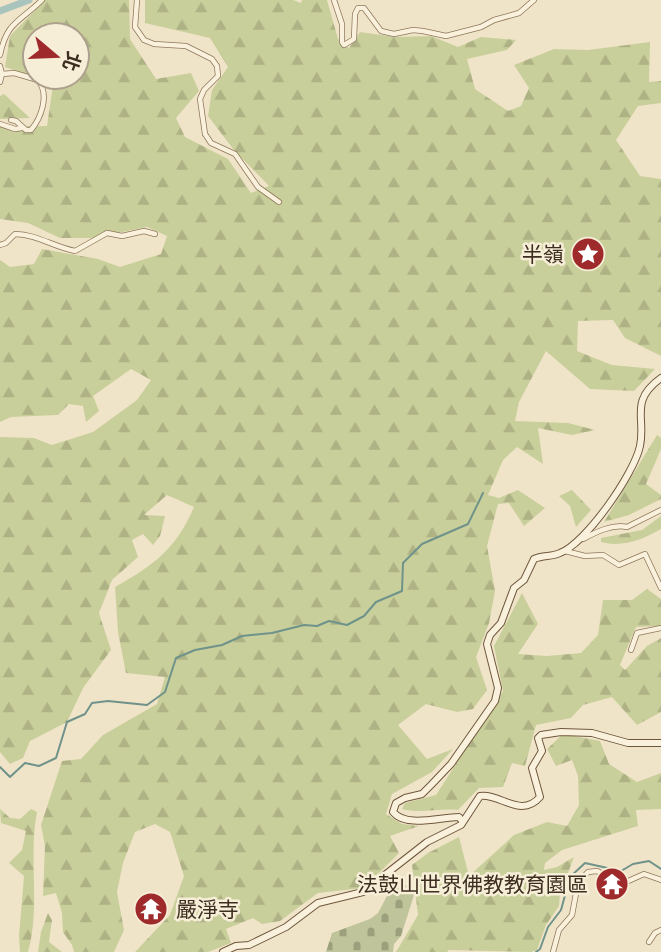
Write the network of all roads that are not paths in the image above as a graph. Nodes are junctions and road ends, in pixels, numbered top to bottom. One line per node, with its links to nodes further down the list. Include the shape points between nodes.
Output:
1 (42, 0): 5 (street, via 10,26)
2 (137, 0): 12 (street, via 135,27 144,40 186,46 217,66 218,76 200,99 205,134 211,143 235,154 258,187)
3 (334, 0): 4 (street, via 344,45 354,39 358,8 364,8 382,31 446,36 519,13)
4 (534, 0)
5 (0, 55)
6 (0, 66): 7 (street)
7 (2, 74): 8 (street); 11 (street, via 38,80 43,86 40,119 31,130)
8 (0, 82)
9 (11, 120): 11 (street)
10 (0, 124): 11 (street)
11 (23, 128)
12 (279, 202)
13 (155, 234): 14 (street, via 107,233 75,251 20,234)
14 (0, 245)
15 (661, 377): 17 (street, via 649,388 639,410 637,457 599,519)
16 (661, 510): 17 (street, via 627,527 599,530)
17 (579, 541): 18 (street)
18 (564, 551): 19 (street, via 603,555 619,565 645,554); 23 (street, via 530,563 524,580 514,588 501,623 490,635 488,653 498,688 495,701 451,764 422,794 396,803 393,812 404,820 459,817)
19 (661, 588)
20 (661, 628): 21 (street, via 637,633)
21 (631, 650)
22 (661, 743): 23 (street, via 628,743 592,733 541,735 542,751 532,768 540,797 520,807 480,796)
23 (462, 821): 27 (street, via 363,892 318,903 286,927)
24 (661, 880): 28 (street, via 644,874 626,882 589,872 578,883 572,915 559,930)
25 (661, 930): 26 (street)
26 (649, 942)
27 (223, 952)
28 (553, 952)

